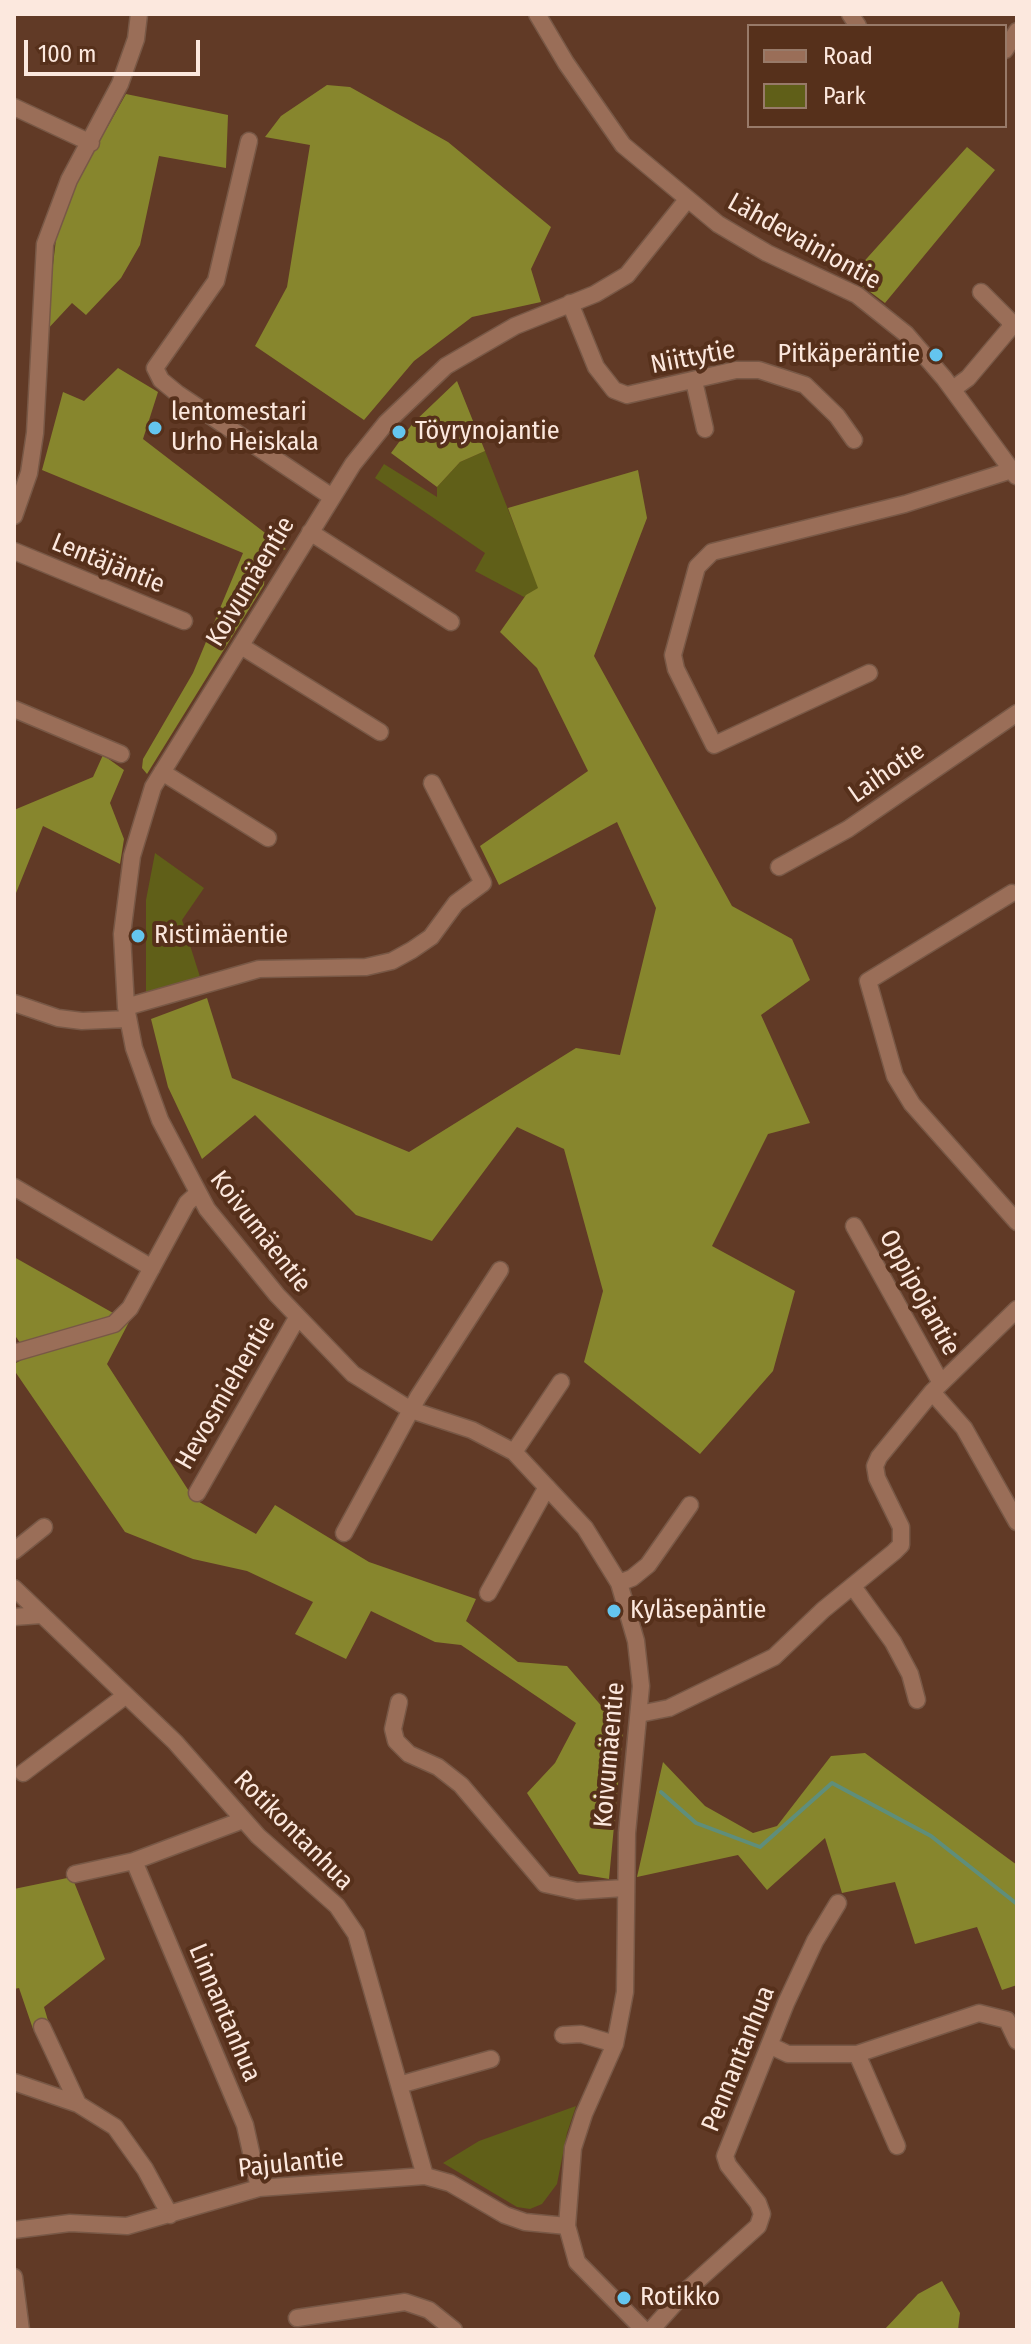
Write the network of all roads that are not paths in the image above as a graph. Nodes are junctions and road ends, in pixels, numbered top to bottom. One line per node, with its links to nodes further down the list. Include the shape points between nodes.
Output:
1 (139, 14): 5 (street, via 120,84)
2 (537, 14): 6 (street, Lähdevainiontie, via 604,122)
3 (14, 107): 5 (street)
4 (249, 141): 14 (street, via 216,281 155,368 178,394)
5 (91, 143): 15 (street, via 69,180 45,244 35,433)
6 (686, 201): 8 (street, Koivumäentie, via 627,275); 10 (street, Lähdevainiontie, via 767,253 857,295 906,334)
7 (981, 292): 10 (street, via 1011,327)
8 (570, 303): 9 (street, Niittytie, via 596,367 614,390 627,395); 14 (street, Koivumäentie, via 515,326 446,366 386,423)
9 (694, 381): 11 (street); 12 (street, Niittytie, via 736,370 784,376 821,399)
10 (953, 389): 13 (street, Lähdevainiontie)
11 (705, 429)
12 (854, 440)
13 (1014, 474): 21 (street, via 712,552 697,567 673,655 714,745)
14 (332, 497): 16 (street, Koivumäentie)
15 (14, 516)
16 (310, 532): 19 (street); 20 (street, Koivumäentie)
17 (14, 551): 18 (street, Lentäjäntie)
18 (184, 621)
19 (451, 622)
20 (241, 646): 24 (street); 26 (street, Koivumäentie)
21 (869, 673)
22 (14, 709): 25 (street)
23 (1017, 713): 29 (street, Laihotie, via 848,829)
24 (380, 732)
25 (121, 754)
26 (162, 772): 28 (street); 32 (street, Koivumäentie, via 144,809 125,891)
27 (432, 783): 32 (street, via 483,883 456,903 431,937 392,961 366,967 259,969)
28 (268, 838)
29 (779, 867)
30 (1012, 893): 35 (street, via 868,981 912,1104)
31 (14, 1003): 32 (street, via 82,1021)
32 (126, 1013): 34 (street, Koivumäentie, via 160,1120)
33 (14, 1187): 37 (street)
34 (197, 1194): 37 (street); 40 (street, Koivumäentie)
35 (1017, 1222)
36 (854, 1226): 43 (street, Oppipojantie)
37 (152, 1268): 41 (street, via 130,1308 114,1324)
38 (500, 1270): 44 (street)
39 (1017, 1309): 43 (street)
40 (297, 1318): 44 (street, Koivumäentie, via 353,1374); 47 (street, Hevosmiehentie)
41 (14, 1353)
42 (561, 1382): 45 (street)
43 (936, 1388): 49 (street, Oppipojantie); 55 (street, via 875,1466 901,1527 901,1545)
44 (411, 1410): 45 (street, Koivumäentie, via 472,1430); 51 (street)
45 (514, 1452): 46 (street, Koivumäentie)
46 (547, 1487): 53 (street, Koivumäentie, via 585,1528); 56 (street)
47 (197, 1493)
48 (690, 1505): 53 (street, via 648,1565)
49 (1017, 1522)
50 (44, 1527): 52 (street)
51 (344, 1533)
52 (14, 1551)
53 (619, 1583): 62 (street, Koivumäentie, via 641,1668)
54 (14, 1588): 57 (street, Rotikontanhua)
55 (854, 1588): 60 (street, via 893,1642); 62 (street, via 774,1657 669,1708)
56 (488, 1593)
57 (41, 1615): 58 (street); 59 (street, Rotikontanhua)
58 (14, 1617)
59 (125, 1696): 63 (street); 64 (street, Rotikontanhua, via 175,1742)
60 (917, 1700)
61 (399, 1702): 67 (street, via 396,1741 461,1785 545,1884 577,1891)
62 (639, 1714): 67 (street, Koivumäentie)
63 (23, 1773)
64 (243, 1820): 65 (street); 77 (street, Rotikontanhua, via 328,1898 356,1934)
65 (134, 1861): 66 (street); 81 (street, Linnantanhua, via 245,2125)
66 (75, 1874)
67 (624, 1888): 72 (street, Koivumäentie, via 625,1992)
68 (838, 1903): 73 (street, Pennantanhua, via 815,1941)
69 (42, 2027): 78 (street)
70 (563, 2035): 72 (street, via 581,2034)
71 (1017, 2041): 74 (street, via 1007,2020 979,2013)
72 (615, 2044): 83 (street, Koivumäentie, via 573,2148)
73 (771, 2046): 74 (street, via 788,2054); 87 (street, Pennantanhua, via 725,2156 758,2203 758,2226)
74 (857, 2054): 79 (street)
75 (491, 2059): 77 (street)
76 (14, 2082): 78 (street)
77 (399, 2085): 80 (street, Rotikontanhua)
78 (78, 2104): 82 (street, via 102,2116 128,2143)
79 (897, 2146)
80 (425, 2176): 81 (street, Pajulantie); 83 (street, Pajulantie, via 450,2183 515,2219)
81 (259, 2188): 82 (street, Pajulantie)
82 (170, 2215): 84 (street, Pajulantie, via 127,2226 70,2223)
83 (567, 2226): 87 (street, Koivumäentie, via 577,2262)
84 (14, 2230)
85 (14, 2277): 88 (street)
86 (297, 2318): 89 (street, via 405,2302 429,2310)
87 (643, 2329)
88 (21, 2330)
89 (454, 2330)

